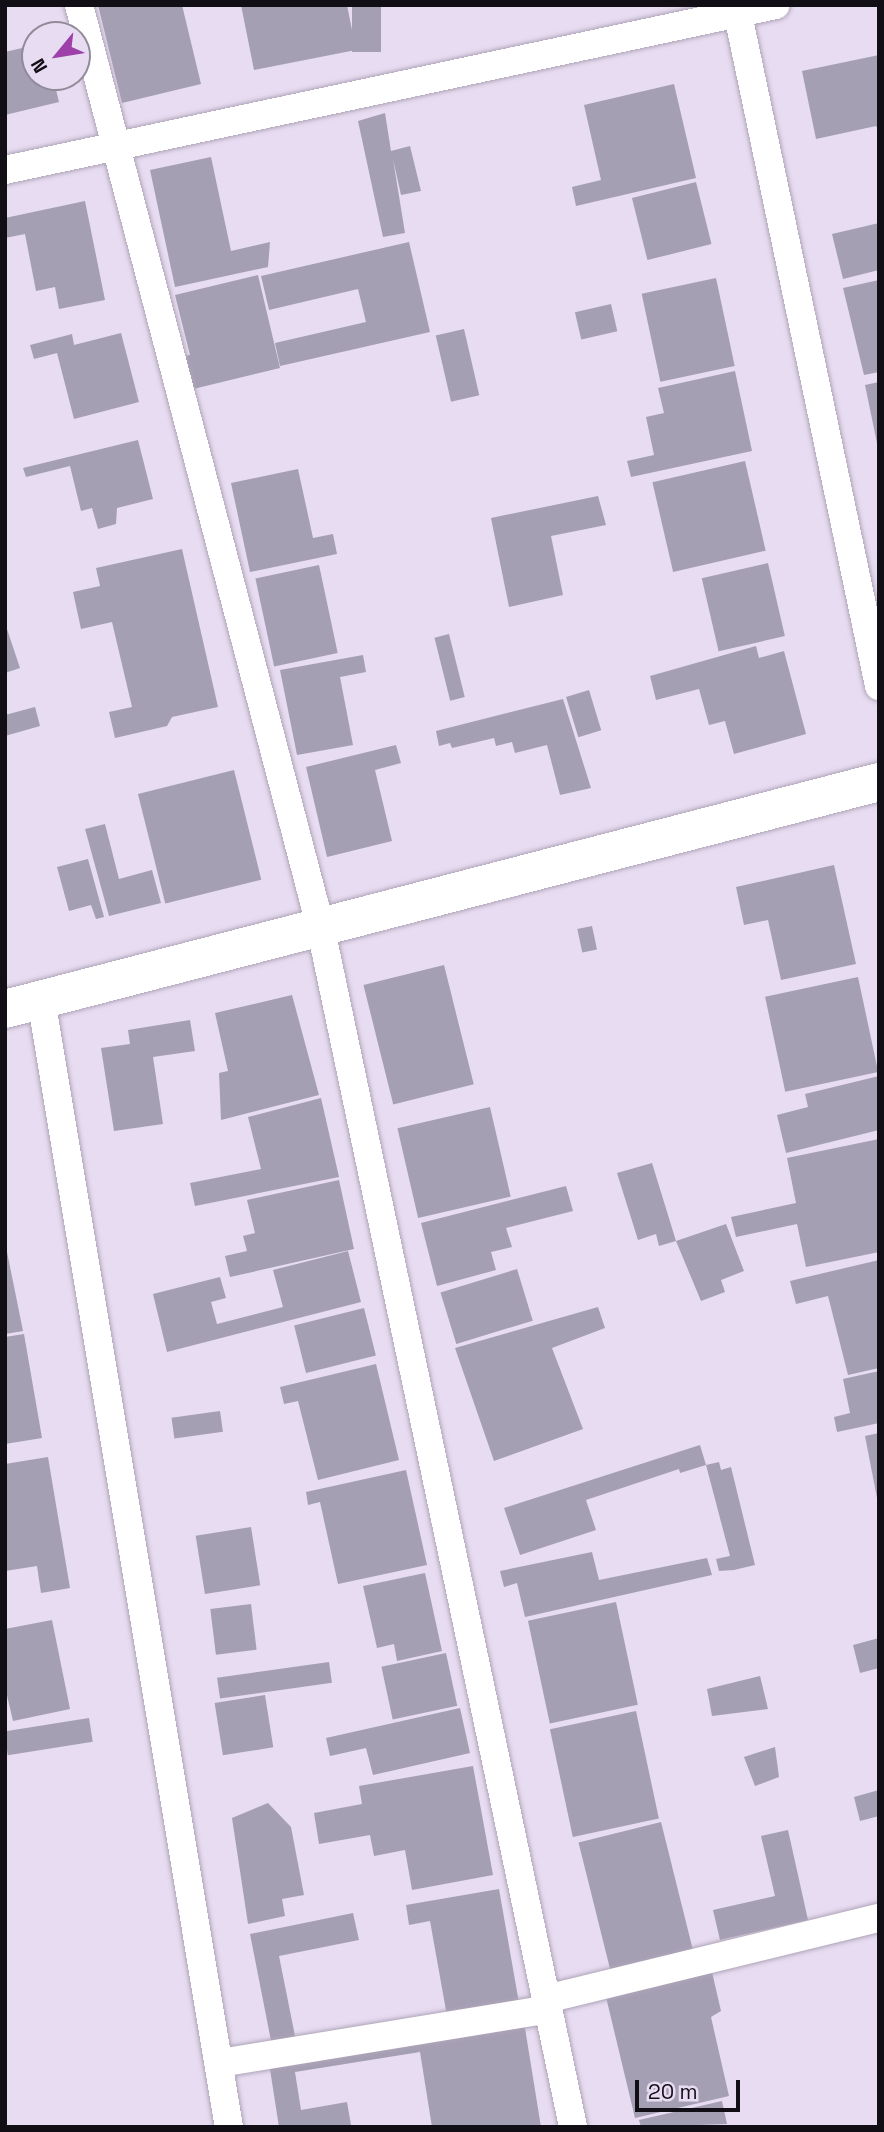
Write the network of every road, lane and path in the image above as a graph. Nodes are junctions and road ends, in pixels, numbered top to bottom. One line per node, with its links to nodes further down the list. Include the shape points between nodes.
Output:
1 (79, 5): 4 (street)
2 (776, 5): 3 (street)
3 (737, 10): 4 (street); 6 (street)
4 (113, 144): 5 (street); 8 (street)
5 (5, 170)
6 (879, 686)
7 (879, 782): 8 (street)
8 (320, 925): 9 (street); 12 (street)
9 (41, 999): 10 (street); 13 (street)
10 (5, 1009)
11 (879, 1918): 12 (street)
12 (547, 2004): 13 (street); 15 (street)
13 (220, 2063): 14 (street)
14 (229, 2127)
15 (573, 2127)

